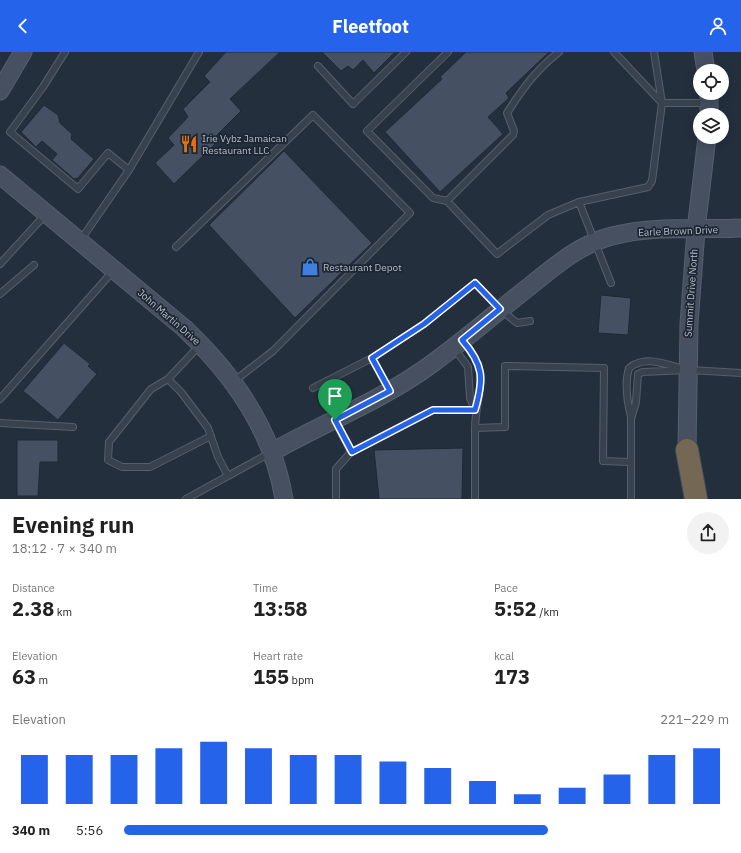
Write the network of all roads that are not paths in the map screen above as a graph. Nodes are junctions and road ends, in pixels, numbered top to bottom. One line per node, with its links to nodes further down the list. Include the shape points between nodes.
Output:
1 (23, 52): 12 (street)
2 (65, 52): 16 (lane, via 10,132 78,189 108,153)
3 (200, 52): 16 (lane)
4 (406, 52): 11 (lane, via 353,104)
5 (448, 52): 18 (lane, via 367,131 433,198)
6 (559, 52): 18 (lane, via 541,66 507,113 514,131 513,135)
7 (614, 52): 13 (lane)
8 (654, 52): 13 (lane)
9 (703, 52): 10 (street)
10 (705, 64)
11 (318, 66)
12 (0, 91)
13 (662, 103): 14 (lane); 19 (lane, via 651,184)
14 (709, 104)
15 (706, 144): 22 (street, Summit Drive North)
16 (129, 170): 23 (lane)
17 (0, 175): 20 (street, John Martin Drive)
18 (447, 201): 19 (lane, via 497,254 548,216)
19 (579, 202): 24 (lane)
20 (46, 214): 23 (street, John Martin Drive); 26 (lane)
21 (741, 228): 22 (street, Earle Brown Drive)
22 (696, 230): 24 (street, Earle Brown Drive, via 638,231); 36 (street, Summit Drive North)
23 (79, 242): 28 (street, John Martin Drive)
24 (594, 242): 29 (lane); 31 (street, Earle Brown Drive, via 561,260)
25 (176, 247): 39 (lane, via 313,115 410,213 273,351)
26 (0, 264)
27 (34, 265): 30 (lane)
28 (114, 270): 34 (street, John Martin Drive); 42 (lane)
29 (611, 283)
30 (0, 294)
31 (500, 309): 32 (lane, via 517,323); 33 (street, Earle Brown Drive); 35 (lane, via 475,283 424,324)
32 (530, 321)
33 (458, 343): 41 (street, Earle Brown Drive, via 434,363); 43 (lane, via 468,367 470,398); 43 (lane, via 477,358 480,366 480,393)
34 (201, 344): 38 (lane); 39 (street, John Martin Drive)
35 (372, 358): 40 (lane); 41 (lane)
36 (687, 370): 37 (lane); 44 (lane, via 638,374 636,402); 44 (lane, via 652,361 643,361 629,368 627,402); 50 (street, Summit Drive North)
37 (741, 373)
38 (168, 380): 49 (lane, via 185,398 208,428); 49 (lane, via 150,389 109,442 108,460 122,466 150,467)
39 (233, 382): 51 (street, John Martin Drive, via 256,418)
40 (313, 388)
41 (390, 391): 45 (street, Earle Brown Drive)
42 (0, 399)
43 (475, 410): 48 (lane); 52 (lane, via 433,410)
44 (631, 419): 53 (lane)
45 (335, 420): 51 (street, Earle Brown Drive); 52 (lane)
46 (0, 423): 47 (lane)
47 (74, 427)
48 (475, 428): 53 (lane, via 505,427 505,366 604,368 603,461); 58 (lane)
49 (211, 436): 54 (lane)
50 (687, 450): 60 (highway); 61 (highway)
51 (272, 452): 54 (lane); 56 (street, John Martin Drive)
52 (352, 452): 57 (lane, via 336,469)
53 (631, 462): 59 (lane)
54 (228, 476): 55 (lane)
55 (186, 499)
56 (284, 499)
57 (336, 499)
58 (474, 499)
59 (631, 499)
60 (684, 499)
61 (696, 499)

